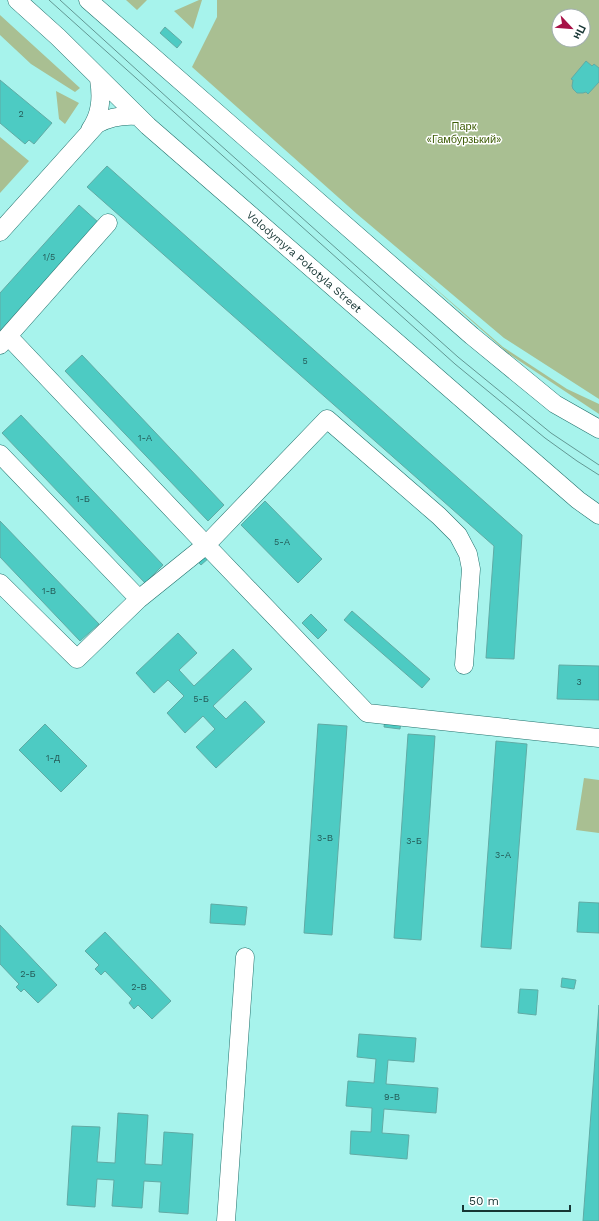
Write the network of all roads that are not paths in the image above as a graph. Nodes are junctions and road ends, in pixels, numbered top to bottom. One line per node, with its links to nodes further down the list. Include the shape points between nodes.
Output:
1 (18, 0): 3 (street, Volodymyra Pokotyla Street)
2 (88, 0): 9 (street, via 472,336 555,404)
3 (99, 79): 4 (street, Volodymyra Pokotyla Street); 5 (street, via 99,112)
4 (136, 116): 5 (street, via 110,118 97,124); 11 (street, Volodymyra Pokotyla Street, via 578,500)
5 (90, 131): 7 (street)
6 (108, 223): 8 (street)
7 (0, 232)
8 (4, 341): 12 (street)
9 (599, 429)
10 (0, 454): 14 (street)
11 (599, 514)
12 (206, 546): 14 (street); 15 (street, via 327,419 458,535 468,554 471,569); 16 (street, via 367,713)
13 (0, 583): 14 (street, via 77,660)
14 (139, 599)
15 (464, 665)
16 (599, 738)
17 (245, 958): 18 (street)
18 (226, 1221)

